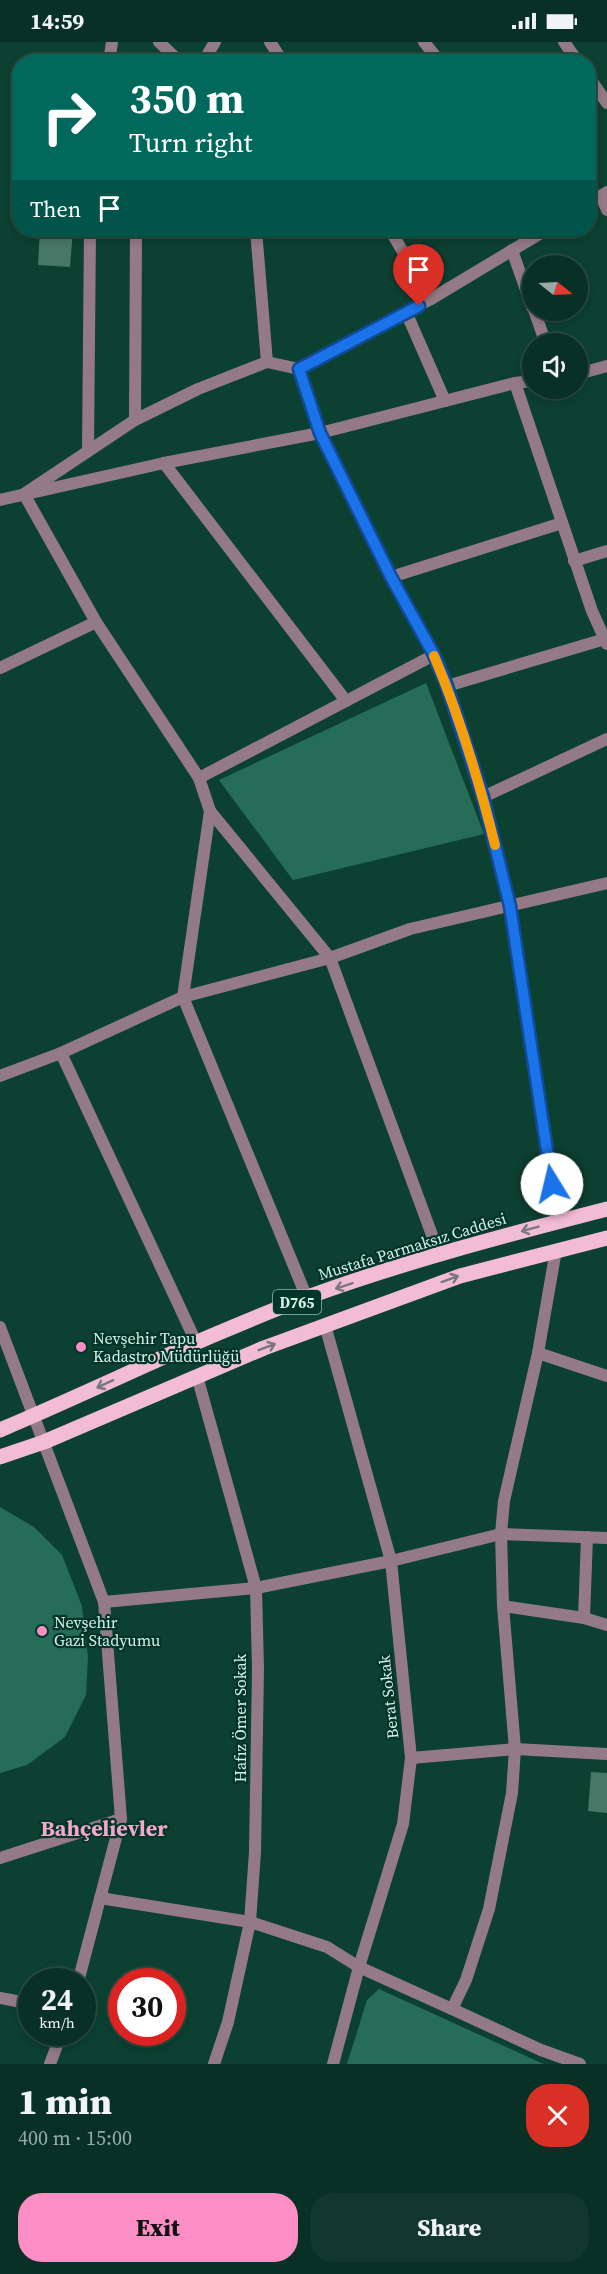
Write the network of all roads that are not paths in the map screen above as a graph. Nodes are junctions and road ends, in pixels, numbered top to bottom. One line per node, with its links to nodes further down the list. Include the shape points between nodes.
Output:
1 (159, 42): 3 (street)
2 (424, 42): 4 (street)
3 (172, 54)
4 (434, 54)
5 (596, 87): 6 (street)
6 (607, 103)
7 (604, 194): 8 (street)
8 (607, 210)
9 (90, 237): 27 (street)
10 (136, 237): 25 (street)
11 (257, 237): 18 (street)
12 (394, 237): 16 (street)
13 (534, 237): 14 (street)
14 (512, 250): 15 (street); 16 (street)
15 (522, 278)
16 (431, 299): 17 (street)
17 (406, 312): 20 (street); 24 (street)
18 (267, 362): 20 (street); 25 (street, via 198,388)
19 (607, 366): 21 (street)
20 (299, 369): 26 (street)
21 (588, 371)
22 (522, 382): 23 (street)
23 (515, 383): 24 (street); 31 (street)
24 (445, 401): 26 (street)
25 (135, 420): 27 (street)
26 (320, 433): 28 (street); 34 (street)
27 (88, 451): 29 (street)
28 (164, 463): 29 (street); 40 (street)
29 (24, 494): 30 (street); 35 (street)
30 (0, 500)
31 (562, 523): 33 (street); 34 (street)
32 (607, 551): 33 (street)
33 (574, 561): 36 (street)
34 (391, 577): 37 (street)
35 (96, 622): 38 (street); 42 (street)
36 (606, 641): 39 (street)
37 (434, 655): 39 (street); 40 (street)
38 (0, 668)
39 (447, 686): 43 (street)
40 (346, 701): 42 (street)
41 (607, 739): 43 (street)
42 (199, 778): 44 (street)
43 (483, 797): 46 (street)
44 (210, 811): 47 (street); 48 (street)
45 (607, 883): 46 (street)
46 (510, 906): 47 (street, via 410,929); 52 (street, via 552,1184)
47 (330, 958): 48 (street); 55 (street)
48 (183, 997): 49 (street); 56 (street)
49 (61, 1053): 50 (street); 59 (street)
50 (0, 1076)
51 (607, 1209): 52 (main road, Mustafa Parmaksız Caddesi / D765)
52 (563, 1220): 55 (main road, Mustafa Parmaksız Caddesi / D765, one-way to 55)
53 (607, 1238): 54 (main road, D765)
54 (556, 1251): 57 (main road, D765, one-way to 54, via 460,1276); 60 (street)
55 (440, 1254): 56 (main road, Mustafa Parmaksız Caddesi / D765, one-way to 56)
56 (307, 1298): 59 (main road, Mustafa Parmaksız Caddesi / D765)
57 (325, 1325): 61 (main road, D765, one-way to 57); 70 (street, Berat Sokak)
58 (0, 1327): 63 (street)
59 (196, 1342): 63 (main road, Mustafa Parmaksız Caddesi / D765, one-way to 63)
60 (538, 1353): 62 (street); 67 (street, via 504,1501)
61 (197, 1376): 65 (main road, D765); 71 (street, Hafız Ömer Sokak)
62 (607, 1376)
63 (34, 1416): 64 (main road, Mustafa Parmaksız Caddesi / D765); 65 (street)
64 (0, 1430)
65 (44, 1442): 66 (main road, D765); 72 (street)
66 (0, 1457)
67 (501, 1534): 68 (street); 70 (street); 73 (street)
68 (586, 1538): 69 (street); 74 (street)
69 (607, 1538)
70 (391, 1561): 71 (street); 78 (street, Berat Sokak)
71 (256, 1588): 72 (street); 82 (street, Hafız Ömer Sokak, via 255,1852)
72 (104, 1602): 79 (street)
73 (503, 1606): 74 (street); 76 (street)
74 (584, 1618): 75 (street)
75 (607, 1625)
76 (515, 1749): 77 (street); 78 (street); 87 (street, via 512,1793 489,1909 466,1980)
77 (607, 1754)
78 (411, 1758): 83 (street, Berat Sokak, via 403,1824)
79 (121, 1819): 80 (street); 81 (street)
80 (0, 1858)
81 (100, 1898): 82 (street); 84 (street)
82 (250, 1922): 83 (street, via 327,1947); 90 (street, Hafız Ömer Sokak, via 228,2022)
83 (360, 1966): 87 (street); 91 (street, Berat Sokak)
84 (82, 1968)
85 (0, 1998): 86 (street)
86 (18, 2001)
87 (452, 2009): 92 (street)
88 (57, 2046): 89 (street)
89 (50, 2064)
90 (214, 2064)
91 (333, 2064)
92 (580, 2064)

